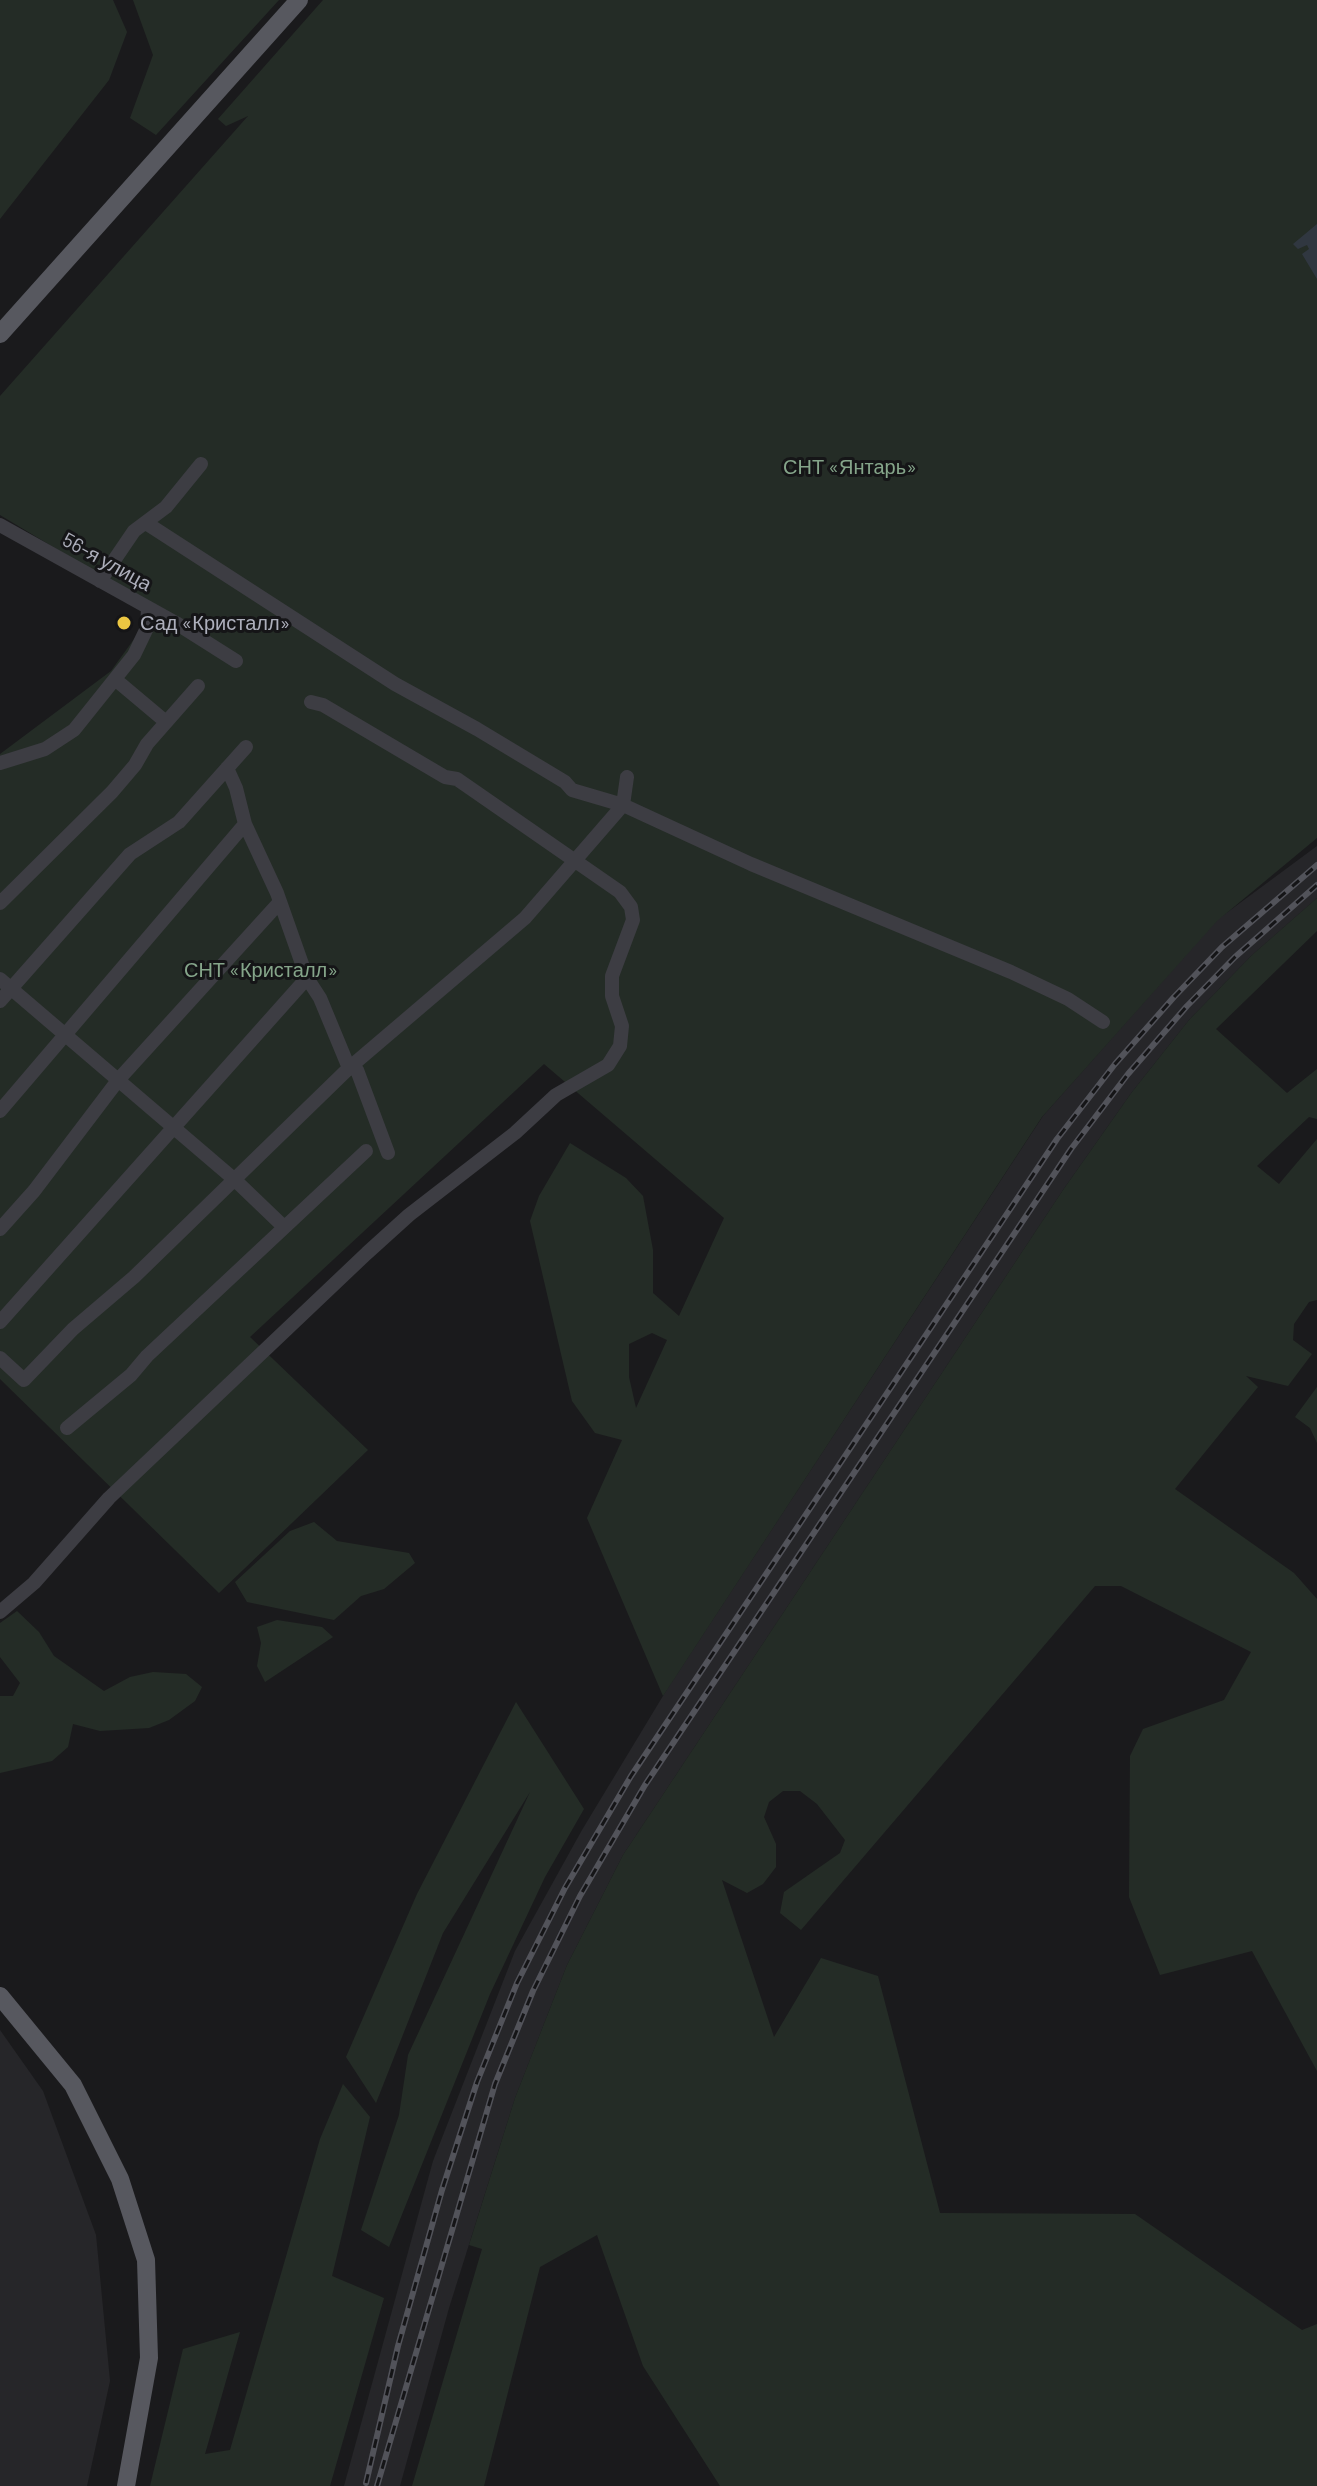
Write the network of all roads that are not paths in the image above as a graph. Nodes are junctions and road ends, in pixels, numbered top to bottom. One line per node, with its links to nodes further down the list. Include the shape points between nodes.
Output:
1 (299, 0): 2 (main road)
2 (0, 334)
3 (201, 464): 4 (street)
4 (146, 523): 6 (street, via 134,531); 17 (street, via 381,676 572,790)
5 (0, 525): 6 (street, 56-я улица)
6 (100, 581): 7 (street, 56-я улица)
7 (148, 608): 8 (street, 56-я улица); 9 (street, via 147,628)
8 (236, 661)
9 (116, 680): 12 (street); 14 (street, via 74,730 45,749)
10 (198, 686): 12 (street)
11 (311, 702): 19 (street, via 457,779)
12 (166, 722): 20 (street, via 112,792)
13 (246, 747): 15 (street)
14 (0, 763)
15 (227, 768): 18 (street); 23 (street, via 179,822 130,854)
16 (627, 777): 17 (street)
17 (623, 805): 19 (street); 25 (street, via 1011,972)
18 (245, 824): 21 (street); 26 (street)
19 (576, 862): 27 (street, via 525,918); 39 (street, via 610,882 631,907 633,920 612,976 622,1033 608,1065 556,1095 367,1253 109,1498 34,1583)
20 (0, 903)
21 (278, 904): 22 (street); 28 (street)
22 (307, 978): 27 (street); 30 (street)
23 (6, 984): 24 (street); 26 (street)
24 (0, 1001)
25 (1103, 1022)
26 (67, 1036): 28 (street); 29 (street)
27 (349, 1068): 32 (street, via 357,1070); 33 (street)
28 (119, 1079): 30 (street); 35 (street)
29 (0, 1111)
30 (174, 1128): 33 (street); 36 (street)
31 (366, 1151): 34 (street)
32 (388, 1153)
33 (235, 1180): 34 (street); 37 (street, via 24,1380)
34 (284, 1227): 38 (street, via 131,1375)
35 (0, 1229)
36 (0, 1322)
37 (0, 1358)
38 (67, 1428)
39 (0, 1612)
40 (0, 1996): 41 (main road, via 73,2085 120,2179 146,2260 149,2358)
41 (126, 2486)

